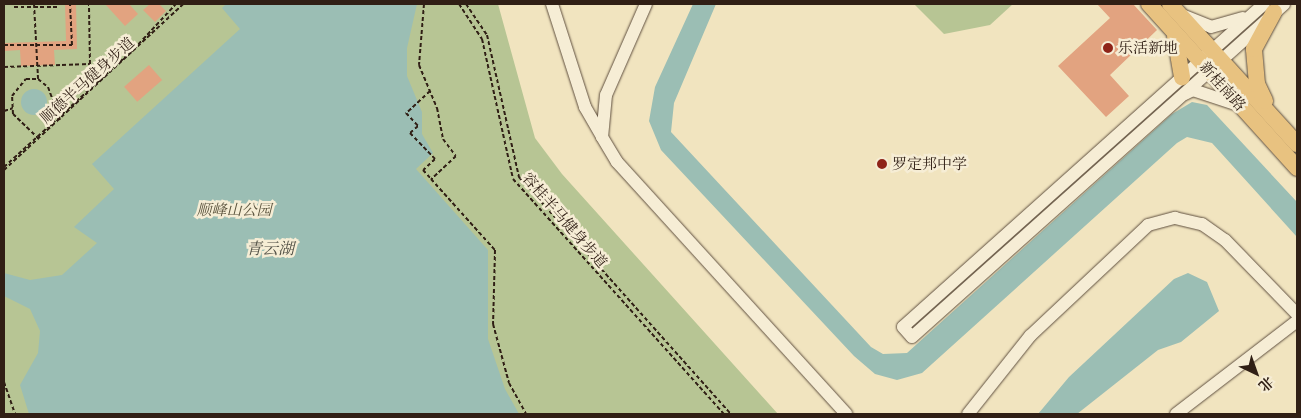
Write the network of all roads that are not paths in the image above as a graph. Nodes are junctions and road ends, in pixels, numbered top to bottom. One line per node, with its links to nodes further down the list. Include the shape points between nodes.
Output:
1 (552, 4): 11 (street, via 584,107)
2 (646, 4): 11 (street, via 606,95)
3 (1149, 4): 5 (main road, 新桂南路)
4 (1271, 6): 5 (street, via 1234,23 1211,27); 6 (street); 10 (main road, via 1254,49 1253,60 1257,84)
5 (1172, 13): 6 (main road, 新桂南路); 7 (main road)
6 (1211, 60): 7 (street); 8 (street); 9 (main road, 新桂南路); 10 (main road, 新桂南路)
7 (1182, 77): 8 (street, via 903,327 912,337)
8 (1182, 95): 9 (street, via 1193,90 1235,102)
9 (1252, 119): 13 (main road, 新桂南路)
10 (1282, 128): 12 (main road, 新桂南路)
11 (602, 137): 16 (street, via 617,162)
12 (1297, 144)
13 (1297, 168)
14 (1297, 314): 17 (street, via 1224,240 1202,224 1175,218 1148,225 1030,336)
15 (1297, 321): 18 (street)
16 (846, 414)
17 (968, 414)
18 (1176, 414)

